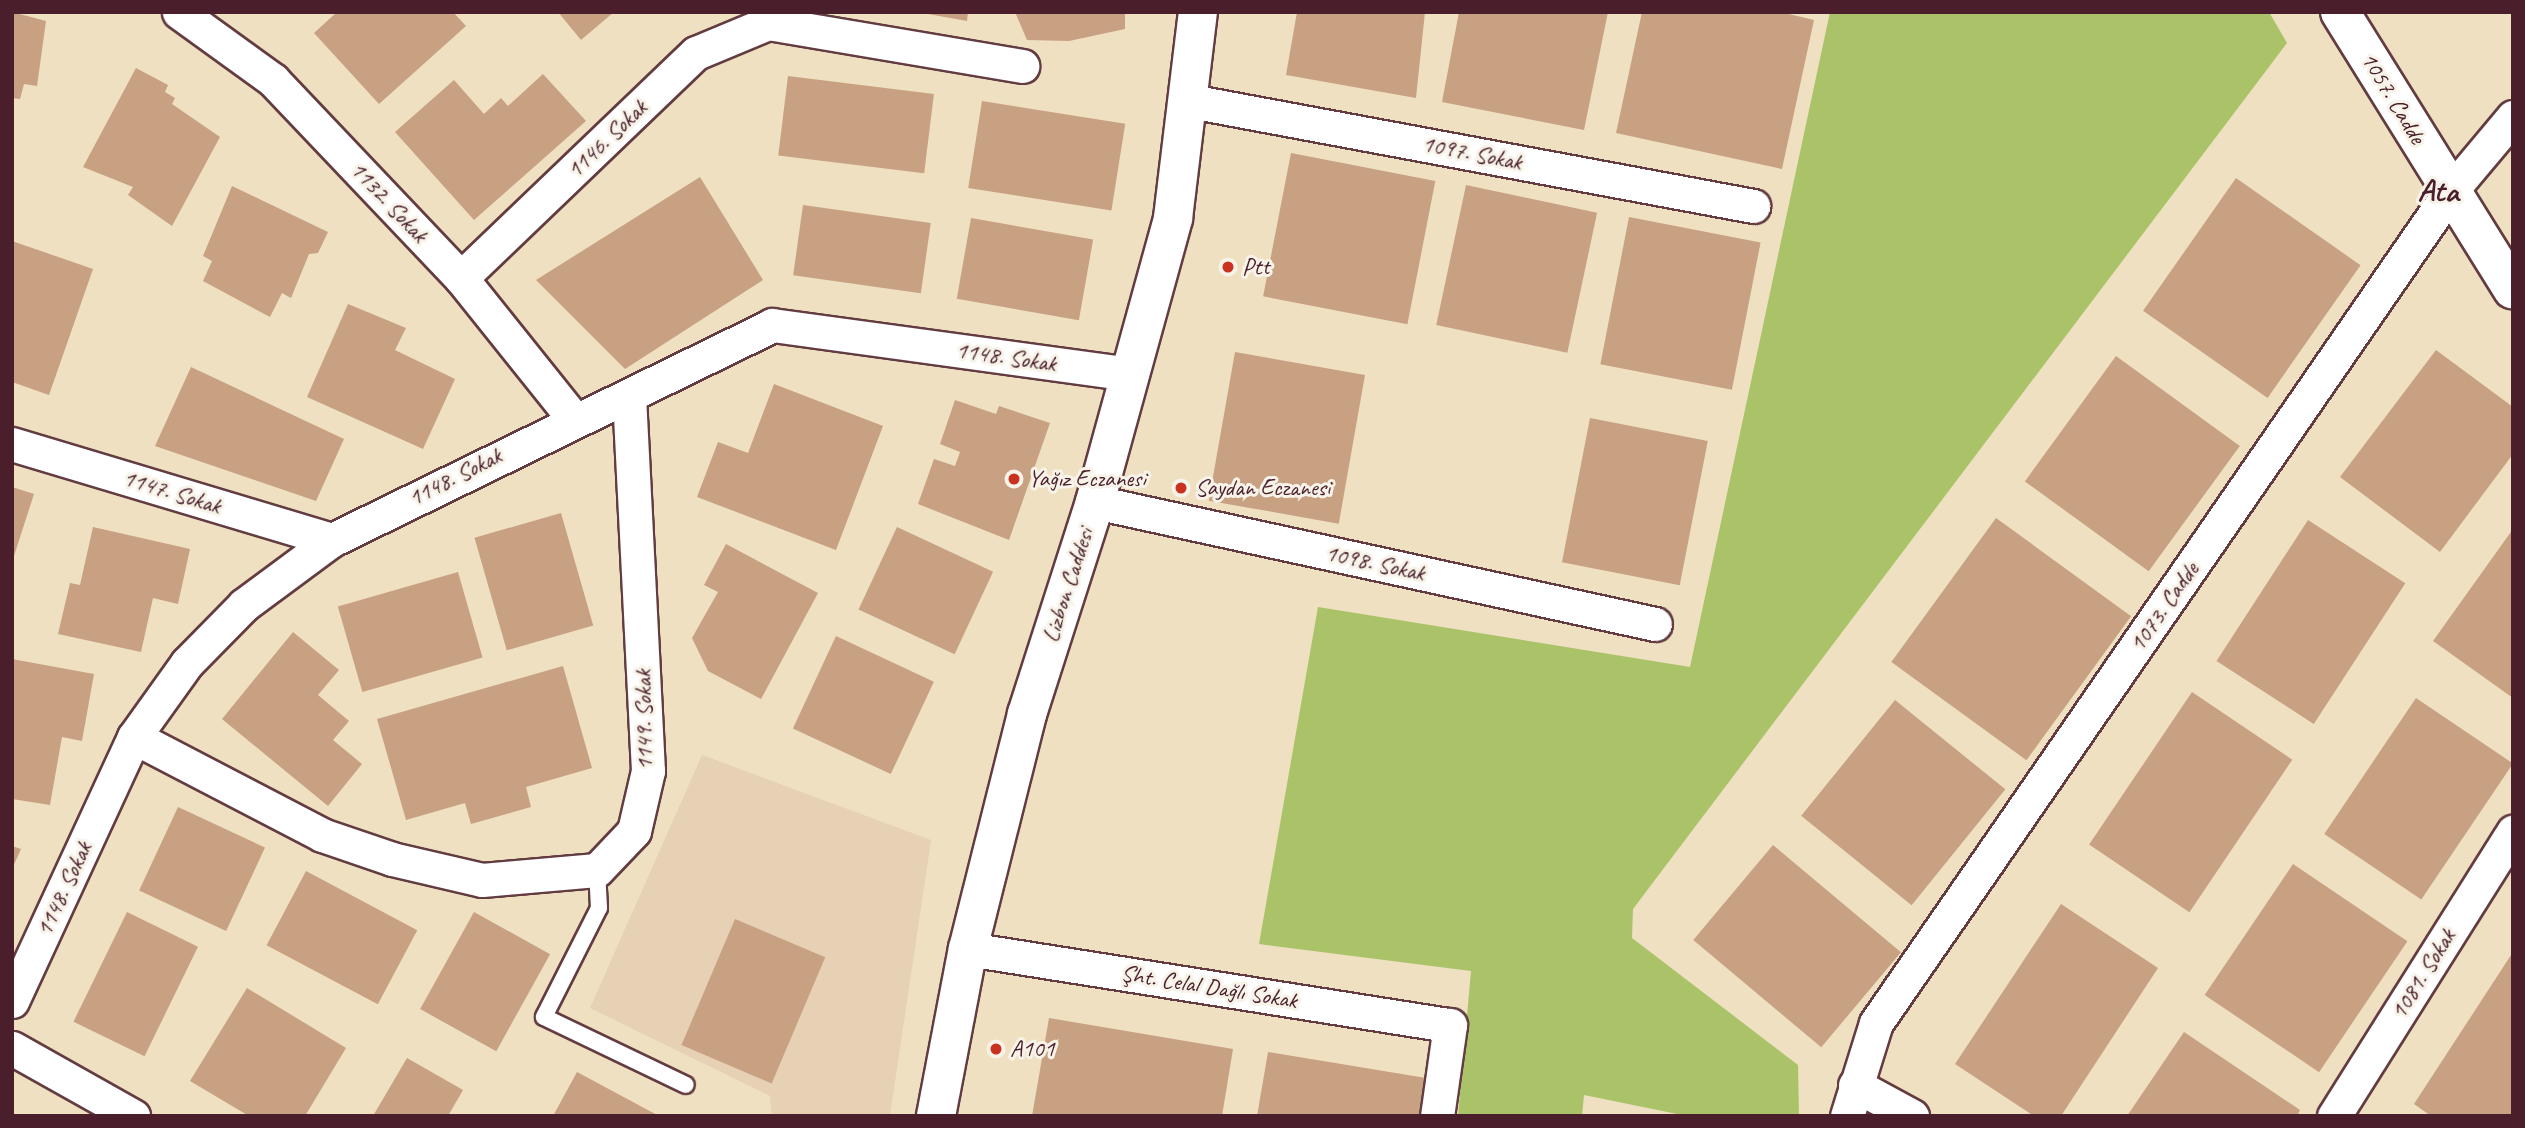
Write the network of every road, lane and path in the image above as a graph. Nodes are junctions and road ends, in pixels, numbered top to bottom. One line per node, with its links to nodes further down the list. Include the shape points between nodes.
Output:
1 (179, 12): 10 (street, 1132. Sokak, via 273,80)
2 (1198, 12): 6 (main road, Lizbon Caddesi)
3 (2340, 12): 8 (main road, 1057. Cadde)
4 (764, 18): 5 (street); 10 (street, 1146. Sokak, via 696,53)
5 (1022, 66)
6 (1190, 101): 9 (street, 1097. Sokak); 12 (main road, Lizbon Caddesi, via 1173,218)
7 (2513, 117): 8 (street, 1073. Cadde)
8 (2451, 192): 11 (main road, 1057. Cadde); 26 (street, 1073. Cadde, via 1876,1023)
9 (1753, 206)
10 (461, 278): 14 (street, 1132. Sokak)
11 (2513, 290)
12 (1128, 374): 13 (street, 1148. Sokak, via 772,325); 16 (main road, Lizbon Caddesi)
13 (629, 396): 14 (street, 1148. Sokak); 21 (street, 1149. Sokak, via 648,771 634,831)
14 (573, 418): 17 (street, 1148. Sokak)
15 (12, 444): 17 (street, 1147. Sokak)
16 (1095, 502): 18 (street, 1098. Sokak); 22 (main road, Lizbon Caddesi, via 1027,714)
17 (332, 540): 19 (street, 1148. Sokak, via 244,605 187,663)
18 (1655, 624)
19 (134, 737): 21 (street, via 322,835 392,859 482,880); 23 (street, 1148. Sokak)
20 (2513, 832): 31 (street, 1081. Sokak)
21 (597, 870): 25 (lane, via 599,908 544,1017)
22 (968, 949): 28 (main road, Lizbon Caddesi); 29 (street, Şht. Celal Dağlı Sokak, via 1450,1025)
23 (12, 1001)
24 (12, 1048): 27 (street)
25 (686, 1085)
26 (1851, 1100): 30 (street)
27 (133, 1116)
28 (936, 1116)
29 (1437, 1116)
30 (1912, 1116)
31 (2334, 1116)

